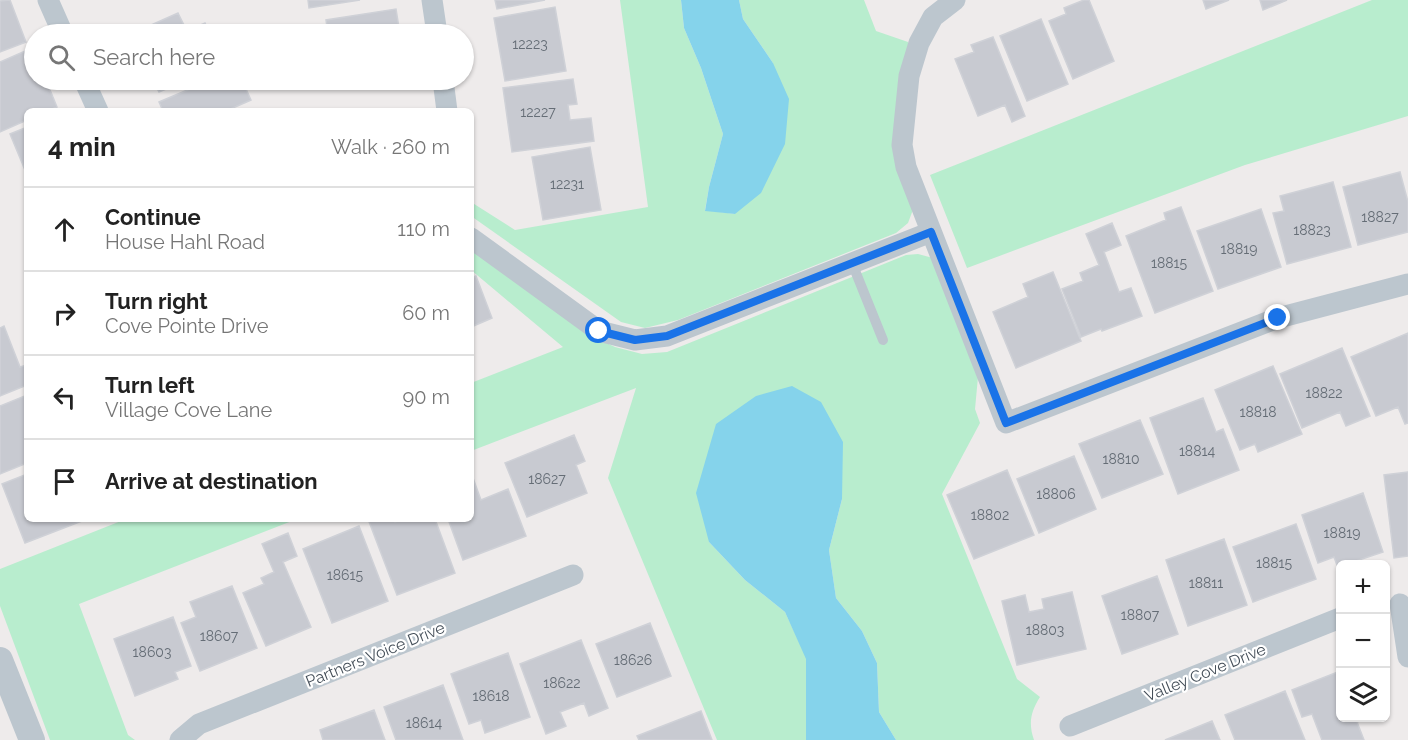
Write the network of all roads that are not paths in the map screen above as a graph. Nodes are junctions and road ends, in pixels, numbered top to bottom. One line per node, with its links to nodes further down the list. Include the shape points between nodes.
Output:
1 (48, 0): 4 (street)
2 (432, 0): 5 (street)
3 (956, 0): 10 (street, via 933,17 919,43 909,76 902,144 906,167)
4 (59, 24)
5 (436, 24)
6 (89, 90): 8 (street)
7 (444, 90): 9 (street)
8 (97, 108)
9 (447, 108)
10 (931, 232): 12 (street); 13 (street, via 1006,423 1278,318)
11 (474, 240): 12 (street, via 599,331 635,340 667,336)
12 (852, 263): 14 (lane)
13 (1408, 284)
14 (883, 340)
15 (573, 575): 22 (street, Partners Voice Drive, via 199,724)
16 (1398, 605): 18 (street)
17 (1336, 620): 20 (street, Valley Cove Drive)
18 (1408, 657)
19 (0, 660): 21 (street)
20 (1070, 726)
21 (32, 740)
22 (180, 740)

